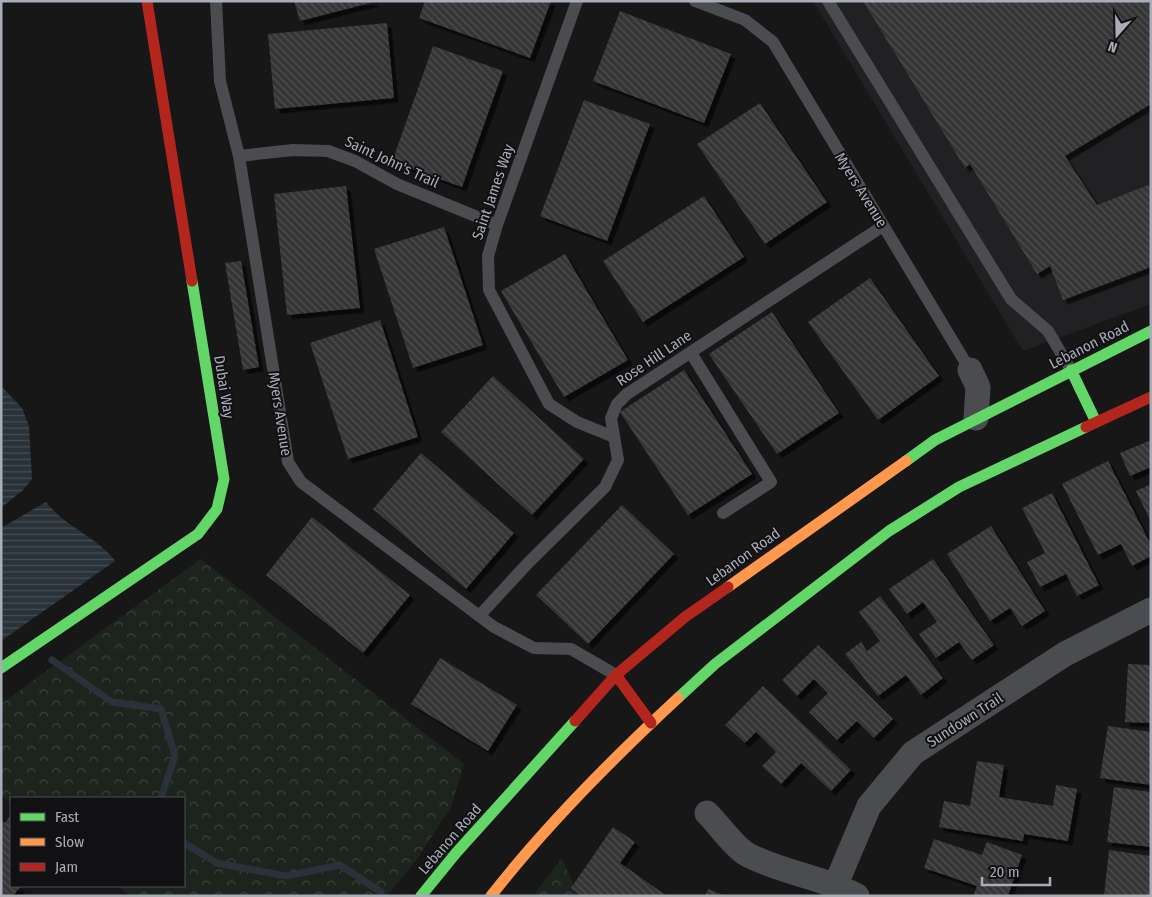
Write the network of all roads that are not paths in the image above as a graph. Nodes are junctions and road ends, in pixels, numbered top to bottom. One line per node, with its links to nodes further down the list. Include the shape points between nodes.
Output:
1 (148, 1): 20 (main road, Dubai Way, via 224,495 218,510 198,534)
2 (216, 1): 6 (lane, Myers Avenue, via 220,81)
3 (577, 1): 7 (lane, Saint James Way)
4 (695, 1): 8 (lane, Myers Avenue, via 744,20 773,42)
5 (828, 1): 12 (lane, via 1011,299 1048,331)
6 (239, 156): 7 (lane, Saint John's Trail, via 293,150 328,151 354,160 397,184); 19 (lane, Myers Avenue, via 288,462 301,482)
7 (497, 225): 16 (lane, Saint James Way, via 488,256 489,290 549,404 577,422)
8 (883, 226): 10 (lane, Rose Hill Lane); 11 (lane, Myers Avenue)
9 (1151, 330): 12 (main road, Lebanon Road)
10 (691, 353): 16 (lane, Rose Hill Lane, via 627,394 617,404 611,418); 17 (lane, via 771,482)
11 (970, 370): 14 (street, Myers Avenue, via 978,387)
12 (1071, 370): 14 (main road, Lebanon Road); 15 (main road)
13 (1151, 397): 15 (main road)
14 (976, 418): 21 (main road, Lebanon Road, via 935,440 685,616)
15 (1096, 422): 22 (main road, via 959,487 889,531 715,664)
16 (614, 437): 19 (lane, Rose Hill Lane, via 618,460 605,487)
17 (723, 514)
18 (1151, 610): 24 (street, Sundown Trail, via 1065,654 913,754 869,806)
19 (480, 615): 21 (lane, Myers Avenue, via 494,627 534,648 571,649)
20 (1, 668)
21 (616, 675): 22 (main road); 25 (main road, Lebanon Road)
22 (651, 723): 26 (main road, via 566,807)
23 (707, 813): 24 (street, via 746,854 797,875)
24 (847, 890)
25 (421, 896)
26 (491, 896)

